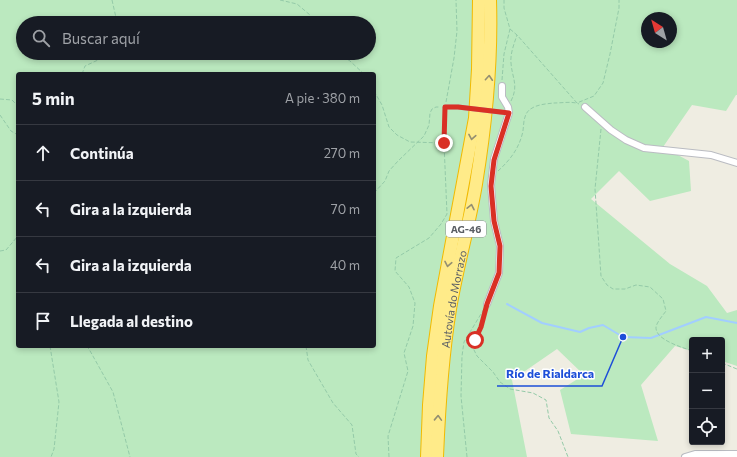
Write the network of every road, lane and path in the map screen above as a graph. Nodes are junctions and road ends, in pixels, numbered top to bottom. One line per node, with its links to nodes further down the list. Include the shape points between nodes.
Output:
1 (112, 0): 8 (path)
2 (280, 0): 9 (path, via 297,4)
3 (456, 0): 21 (path, via 457,31)
4 (479, 0): 46 (highway, Autovía do Morrazo / AG-46, one-way to 46, via 475,118 439,313 433,356)
5 (490, 0): 47 (highway, Autovía do Morrazo / AG-46, one-way to 5, via 442,366 450,309 476,185 486,115 490,60)
6 (504, 0): 10 (path)
7 (619, 0): 19 (path, via 603,83 594,96)
8 (116, 16)
9 (310, 16)
10 (510, 29): 11 (path); 16 (path, via 504,54)
11 (517, 35): 19 (path); 23 (path, via 511,63 516,84)
12 (98, 60): 14 (path, via 85,66)
13 (348, 60): 15 (path)
14 (83, 72)
15 (362, 72)
16 (502, 86): 23 (street, via 502,97)
17 (376, 94): 27 (path, via 389,127 401,138)
18 (0, 99): 20 (path, via 12,100)
19 (577, 103): 22 (path); 30 (path, via 541,105 530,109 525,115 522,135 513,157 499,171)
20 (16, 104)
21 (445, 107): 23 (lane, bridge, via 500,112); 27 (path, via 432,109 427,131); 28 (path)
22 (585, 107): 25 (street)
23 (509, 110): 30 (street)
24 (0, 115): 26 (path)
25 (601, 122): 29 (street, via 626,140 644,148 711,155); 38 (path, via 595,189 601,276 613,289 625,289 636,285 650,287 663,299 666,311 656,326 657,334 662,339)
26 (16, 134)
27 (417, 143): 28 (path); 31 (path, via 398,161)
28 (444, 143): 45 (path, via 447,214 429,238 396,258 395,271 408,287 415,303 413,326 404,353 408,371 388,436)
29 (737, 163)
30 (492, 174): 34 (street, via 494,221 500,246 499,273)
31 (376, 191)
32 (16, 238): 33 (path, via 6,250)
33 (0, 251)
34 (487, 304): 48 (path, via 464,342 461,396); 49 (path, via 473,348 477,356 505,386 533,393 546,400 549,418 558,431)
35 (50, 348): 42 (path, via 59,402)
36 (88, 348): 43 (path, via 113,392)
37 (306, 348): 44 (path, via 308,360 333,403 352,425 356,454)
38 (689, 350)
39 (725, 364): 40 (path)
40 (737, 369)
41 (737, 454): 50 (street, via 695,454)
42 (51, 457)
43 (130, 457)
44 (359, 457)
45 (389, 457)
46 (427, 457)
47 (438, 457)
48 (467, 457)
49 (568, 457)
50 (685, 457)

